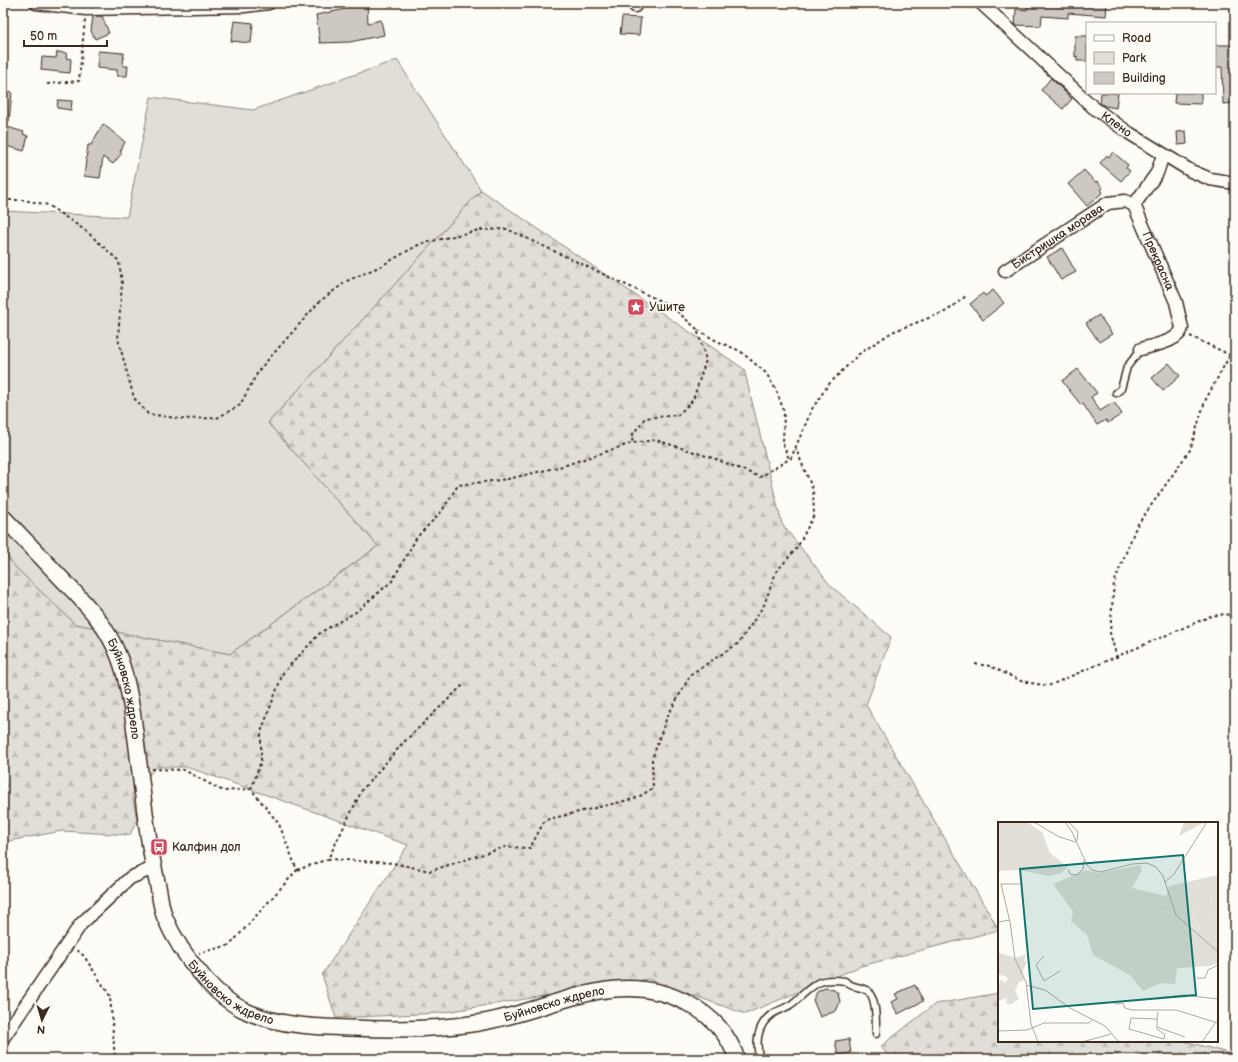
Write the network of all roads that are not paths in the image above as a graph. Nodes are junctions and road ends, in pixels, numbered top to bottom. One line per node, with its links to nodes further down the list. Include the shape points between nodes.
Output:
1 (36, 3): 2 (street, via 86,9 245,6)
2 (268, 3)
3 (981, 3): 4 (street, Клено, via 1094,108)
4 (1163, 155): 5 (street, Клено, via 1210,179); 6 (street, via 1157,173)
5 (1235, 183)
6 (1134, 205): 7 (street, Бистришка морава, via 1125,201 1108,203); 8 (street, Прекрасна, via 1176,302 1182,324 1181,332 1172,339)
7 (1005, 271)
8 (1141, 349): 9 (lane, via 1127,367 1121,389)
9 (1116, 393)
10 (3, 517): 11 (street, Буйновско ждрело, via 98,616 119,657 132,704)
11 (153, 868): 13 (street, via 130,878 81,924); 14 (street, Буйновско ждрело, via 165,918 185,956 214,990 246,1011 281,1022 314,1027 392,1030 445,1028 481,1023 562,1000 609,989 631,987 668,994 700,1009 719,1025)
12 (876, 1034): 15 (lane, via 876,1016 872,997 868,992 845,981 823,980 792,1004 764,1021 757,1040)
13 (3, 1038)
14 (737, 1059)
15 (760, 1059)

